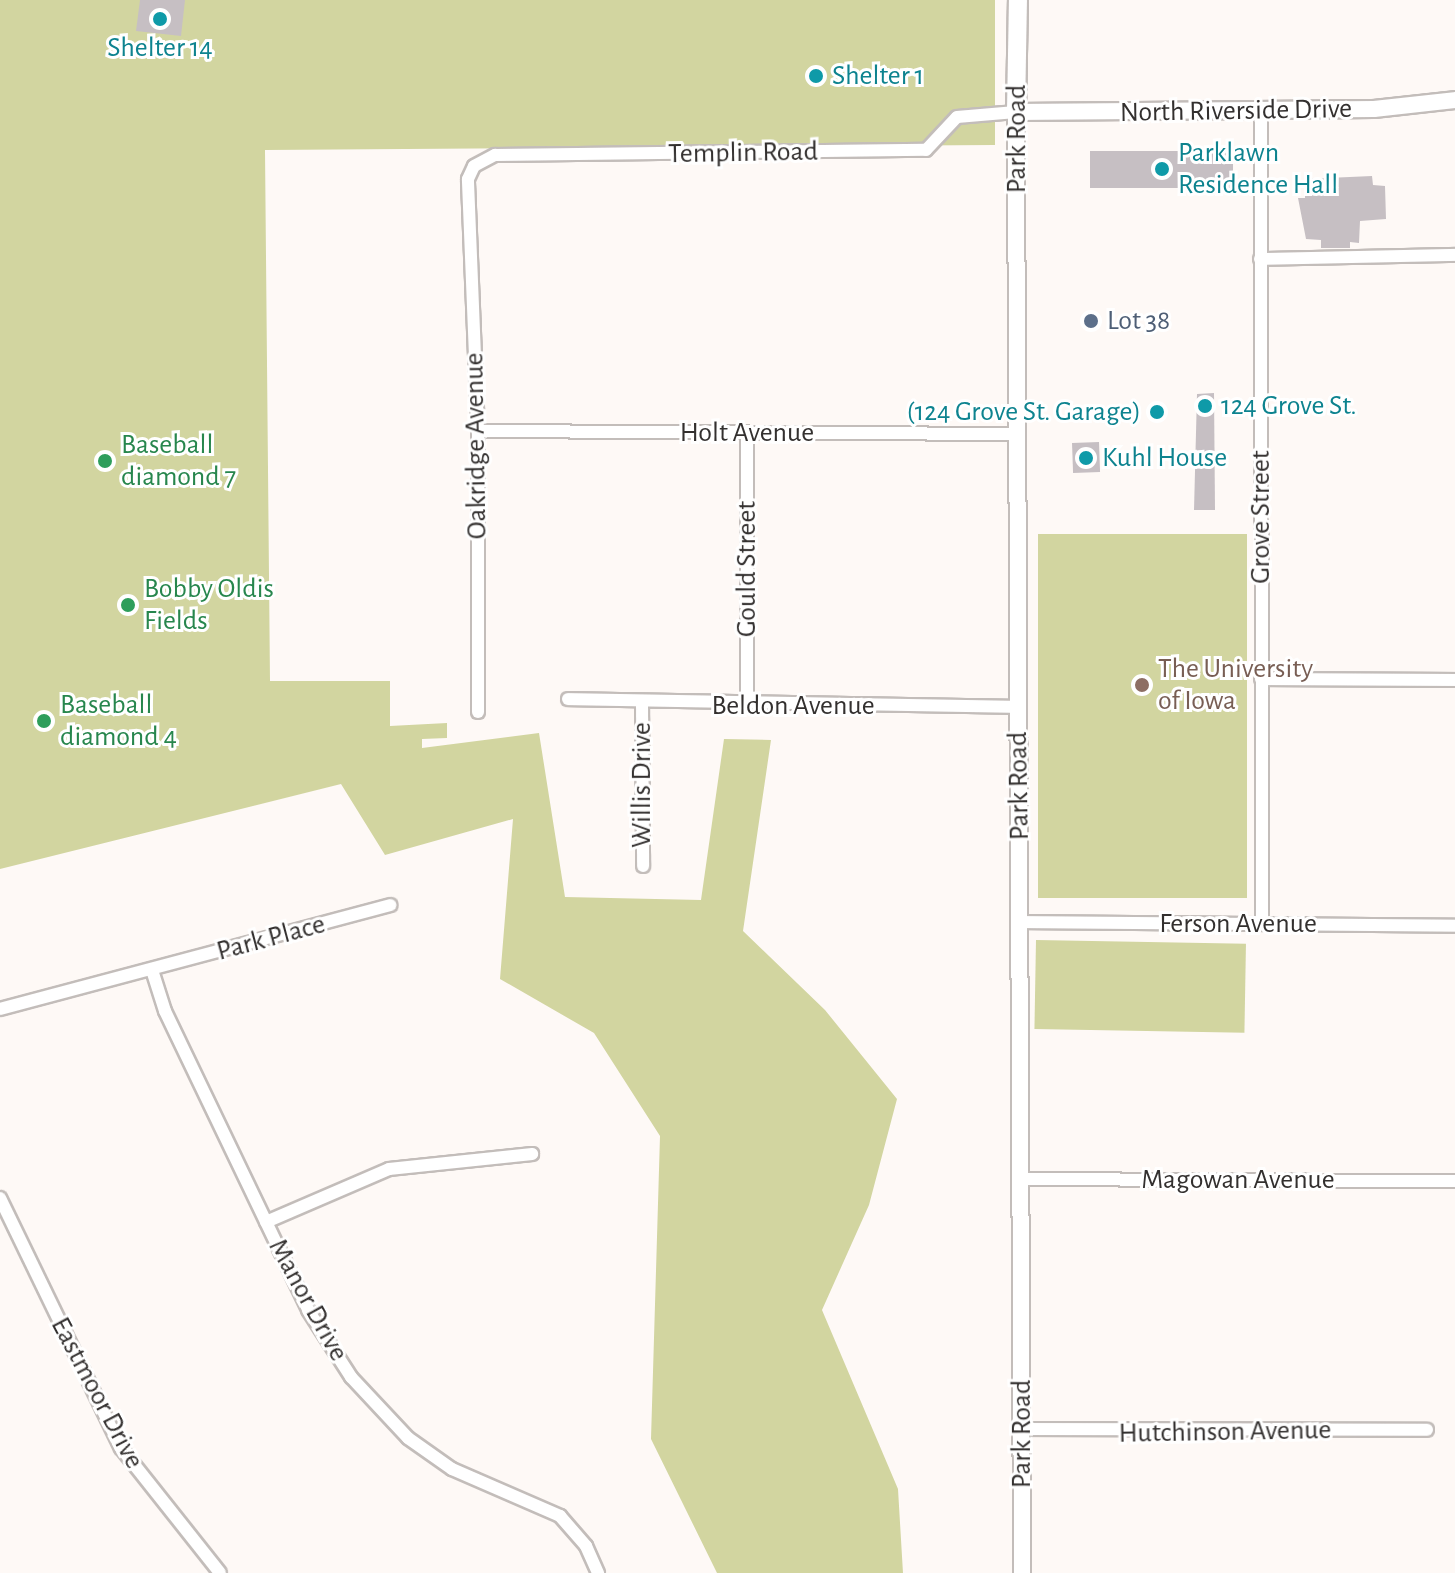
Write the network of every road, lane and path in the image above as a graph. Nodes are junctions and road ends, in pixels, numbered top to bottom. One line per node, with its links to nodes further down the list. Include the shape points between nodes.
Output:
1 (1018, 0): 4 (main road, Park Road)
2 (1455, 100): 3 (street, North Riverside Drive)
3 (1261, 111): 4 (street, North Riverside Drive); 7 (street, Grove Street)
4 (1016, 112): 5 (street, Templin Road, via 957,117 926,150 495,155 474,166); 10 (street, Park Road)
5 (468, 179): 8 (street, Oakridge Avenue)
6 (1455, 255): 7 (street)
7 (1260, 259): 11 (street, Grove Street)
8 (478, 431): 9 (street, Holt Avenue); 17 (street, Oakridge Avenue)
9 (747, 433): 10 (street, Holt Avenue); 15 (street, Gould Street)
10 (1017, 434): 16 (street, Park Road)
11 (1261, 679): 12 (street); 21 (street, Grove Street)
12 (1455, 680)
13 (568, 699): 14 (street, Beldon Avenue)
14 (642, 704): 15 (street, Beldon Avenue); 18 (street, Willis Drive)
15 (747, 706): 16 (street, Beldon Avenue)
16 (1018, 707): 20 (street, Park Road)
17 (478, 712)
18 (643, 866)
19 (390, 905): 23 (street, Park Place)
20 (1021, 922): 21 (street, Ferson Avenue); 26 (street, Park Road)
21 (1262, 924): 22 (street, Ferson Avenue)
22 (1455, 926)
23 (152, 970): 24 (street, Park Place); 29 (street, Manor Drive, via 165,1011)
24 (0, 1009)
25 (532, 1154): 29 (street, via 389,1169)
26 (1022, 1179): 27 (street, Magowan Avenue); 30 (street, Park Road)
27 (1455, 1181)
28 (0, 1198): 32 (street, Eastmoor Drive, via 121,1448)
29 (266, 1222): 33 (street, Manor Drive, via 324,1338 383,1415 452,1469 560,1516 586,1546)
30 (1022, 1429): 31 (street, Hutchinson Avenue); 34 (street, Park Road)
31 (1427, 1430)
32 (220, 1573)
33 (598, 1573)
34 (1022, 1573)

